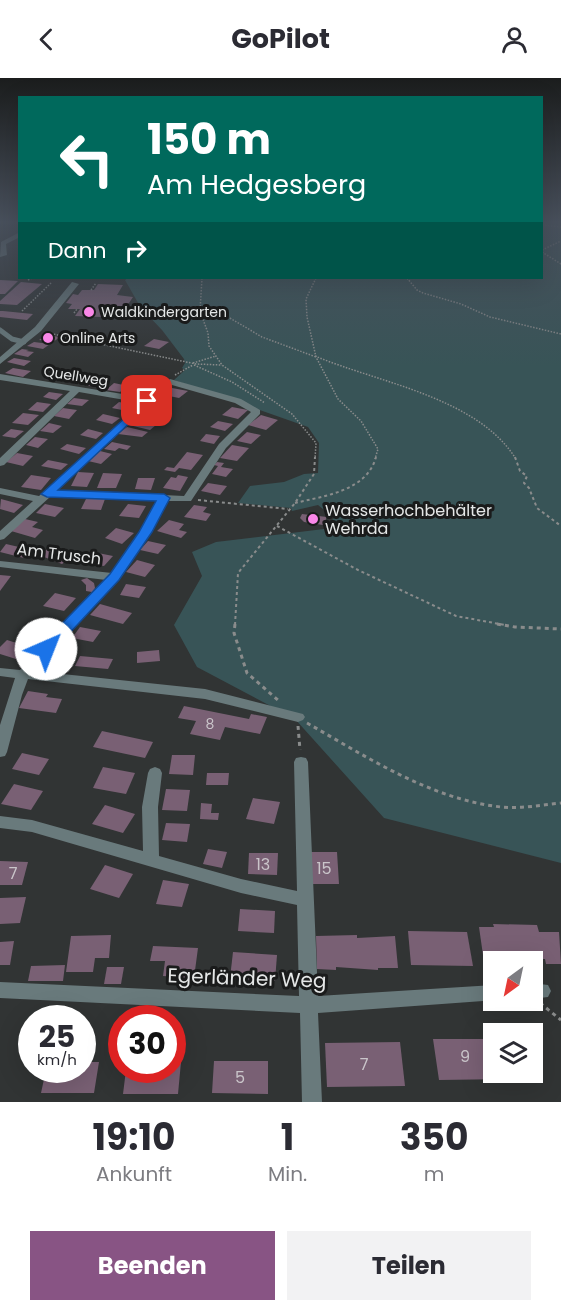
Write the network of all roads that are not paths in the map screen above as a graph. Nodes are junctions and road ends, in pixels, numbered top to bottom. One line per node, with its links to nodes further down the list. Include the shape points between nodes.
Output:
1 (75, 284): 3 (street)
2 (0, 330): 3 (lane)
3 (24, 342): 4 (street)
4 (0, 361)
5 (0, 377): 6 (street, Quellweg)
6 (76, 390): 7 (street, Quellweg); 8 (street)
7 (147, 401): 10 (street); 11 (street, via 170,382 238,401 257,412 222,446 187,499)
8 (0, 463)
9 (0, 491): 10 (street)
10 (44, 496): 11 (street); 12 (street)
11 (164, 498): 14 (street)
12 (0, 537)
13 (0, 564): 14 (street, Am Trusch)
14 (115, 577): 16 (street)
15 (0, 672): 16 (street)
16 (23, 675): 17 (street, via 205,693); 18 (street)
17 (298, 717)
18 (0, 752)
19 (301, 754): 23 (street)
20 (155, 773): 22 (street, via 150,807)
21 (0, 822): 22 (street, via 32,826)
22 (151, 861): 23 (street)
23 (305, 900): 26 (street)
24 (0, 990): 26 (street, Egerländer Weg)
25 (483, 994): 26 (street, Egerländer Weg)
26 (308, 1005): 27 (street)
27 (312, 1102)

